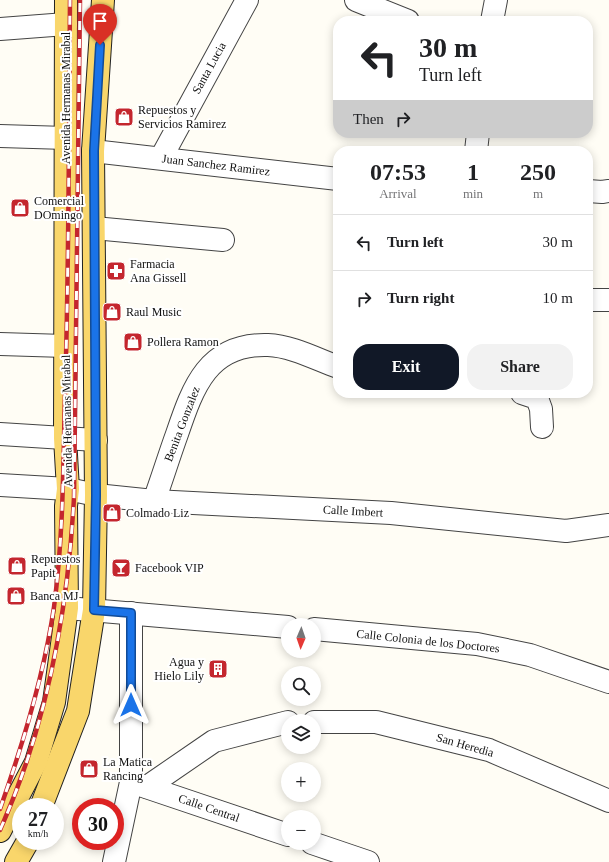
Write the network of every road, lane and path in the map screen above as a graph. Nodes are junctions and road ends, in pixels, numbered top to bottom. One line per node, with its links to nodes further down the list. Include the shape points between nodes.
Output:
1 (66, 0): 8 (main road, Avenida Hermanas Mirabal)
2 (103, 0): 12 (main road)
3 (247, 0): 13 (street, Santa Lucia)
4 (356, 0): 6 (street)
5 (496, 0): 7 (street)
6 (396, 16)
7 (493, 16)
8 (66, 24): 9 (street); 11 (main road, Avenida Hermanas Mirabal)
9 (0, 29)
10 (0, 136): 11 (street)
11 (66, 138): 22 (main road, Avenida Hermanas Mirabal)
12 (94, 151): 13 (street, Juan Sanchez Ramirez); 17 (main road)
13 (160, 158): 14 (street, Juan Sanchez Ramirez)
14 (333, 178)
15 (593, 191): 16 (street)
16 (609, 191)
17 (94, 228): 18 (street); 28 (main road)
18 (223, 240)
19 (593, 300): 20 (street)
20 (609, 300)
21 (0, 344): 22 (street)
22 (65, 346): 27 (main road, Avenida Hermanas Mirabal)
23 (333, 365): 32 (street, Benita Gonzalez, via 269,345 250,346 219,359 203,374 191,394)
24 (537, 398): 25 (street, via 541,409)
25 (542, 427)
26 (0, 434): 27 (street)
27 (65, 438): 28 (street); 30 (main road, Avenida Hermanas Mirabal)
28 (96, 440): 31 (main road)
29 (0, 485): 30 (street, Calle Imbert)
30 (68, 489): 31 (street, Calle Imbert); 34 (main road, Avenida Hermanas Mirabal)
31 (96, 495): 32 (street, Calle Imbert); 35 (main road)
32 (154, 501): 33 (street, Calle Imbert, via 391,513 566,530)
33 (609, 525)
34 (67, 608): 35 (street); 45 (main road, Avenida Hermanas Mirabal, via 54,702 36,762)
35 (94, 610): 36 (street); 43 (main road, via 78,711)
36 (131, 613): 37 (street); 42 (street)
37 (281, 626)
38 (321, 630): 39 (street, Calle Colonia de los Doctores, via 477,644 530,655)
39 (609, 682)
40 (321, 722): 44 (street, San Heredia, via 376,722 489,750)
41 (281, 724): 42 (street, via 214,741)
42 (139, 785): 46 (street, Calle Central); 50 (street)
43 (44, 798)
44 (609, 801)
45 (0, 830)
46 (281, 833)
47 (321, 846): 51 (street)
48 (23, 850): 49 (main road)
49 (16, 862)
50 (114, 862)
51 (368, 862)

